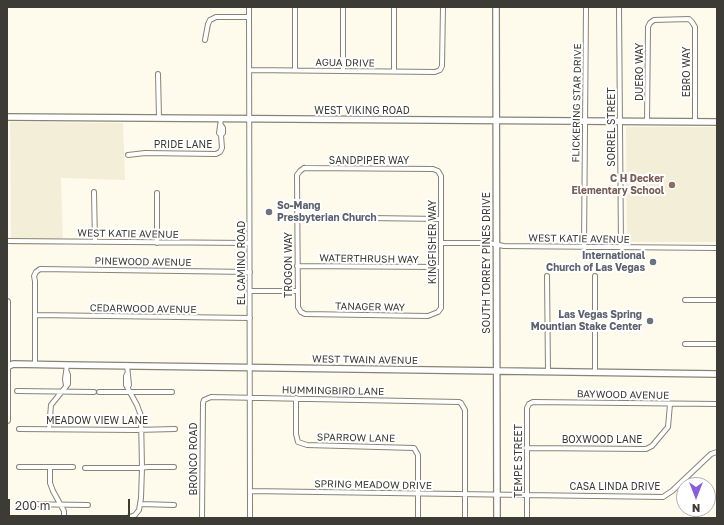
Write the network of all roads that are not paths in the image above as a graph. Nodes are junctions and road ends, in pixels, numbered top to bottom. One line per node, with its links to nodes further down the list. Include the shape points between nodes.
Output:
1 (249, 7): 9 (street, EL CAMINO ROAD)
2 (295, 7): 13 (street)
3 (343, 7): 14 (street)
4 (394, 7): 15 (street)
5 (443, 7): 15 (street, AGUA DRIVE, via 440,70)
6 (496, 7): 21 (street, SOUTH TORREY PINES DRIVE)
7 (586, 7): 22 (street, FLICKERING STAR DRIVE)
8 (619, 7): 23 (street, SORREL STREET)
9 (249, 17): 11 (street, via 216,17 210,20); 12 (street, EL CAMINO ROAD)
10 (692, 22): 24 (street, DUERO WAY, via 650,22); 25 (street, EBRO WAY)
11 (205, 40)
12 (250, 70): 13 (street, AGUA DRIVE); 20 (street, EL CAMINO ROAD)
13 (295, 70): 14 (street, AGUA DRIVE)
14 (343, 71): 15 (street, AGUA DRIVE)
15 (394, 71)
16 (158, 74): 18 (street)
17 (7, 117): 18 (street, WEST VIKING ROAD)
18 (158, 118): 19 (street, WEST VIKING ROAD)
19 (221, 119): 20 (street, WEST VIKING ROAD); 27 (street, PRIDE LANE, via 219,132 222,148 216,154)
20 (249, 119): 21 (street, WEST VIKING ROAD); 37 (street, EL CAMINO ROAD)
21 (496, 121): 22 (street, WEST VIKING ROAD); 39 (street, SOUTH TORREY PINES DRIVE)
22 (584, 121): 23 (street, WEST VIKING ROAD); 40 (street, FLICKERING STAR DRIVE)
23 (620, 121): 24 (street, WEST VIKING ROAD); 41 (street, SORREL STREET)
24 (647, 121): 25 (street, WEST VIKING ROAD)
25 (695, 122): 26 (street, WEST VIKING ROAD)
26 (717, 122)
27 (128, 154)
28 (300, 170): 29 (street, SANDPIPER WAY, via 304,168); 32 (street, TROGON WAY, via 297,175)
29 (438, 171): 33 (street, KINGFISHER WAY, via 441,176)
30 (94, 192): 35 (street)
31 (157, 193): 36 (street)
32 (297, 218): 33 (street); 43 (street, TROGON WAY)
33 (441, 219): 38 (street, KINGFISHER WAY)
34 (7, 241): 35 (street, WEST KATIE AVENUE)
35 (95, 242): 36 (street, WEST KATIE AVENUE)
36 (157, 242): 37 (street, WEST KATIE AVENUE)
37 (249, 243): 45 (street, EL CAMINO ROAD)
38 (441, 243): 39 (street, WEST KATIE AVENUE); 44 (street, KINGFISHER WAY)
39 (496, 244): 40 (street, WEST KATIE AVENUE); 65 (street, SOUTH TORREY PINES DRIVE)
40 (584, 247): 41 (street, WEST KATIE AVENUE)
41 (621, 248): 42 (street, WEST KATIE AVENUE)
42 (717, 248)
43 (297, 266): 44 (street, WATERTHRUSH WAY); 49 (street, TROGON WAY)
44 (441, 267): 54 (street, KINGFISHER WAY, via 441,308)
45 (250, 272): 48 (street, EL CAMINO ROAD); 55 (street, PINEWOOD AVENUE, via 40,269 34,276)
46 (547, 276): 66 (street)
47 (594, 276): 67 (street)
48 (250, 291): 49 (street); 56 (street, EL CAMINO ROAD)
49 (297, 291): 53 (street, TROGON WAY, via 298,308)
50 (685, 300): 51 (street)
51 (717, 300)
52 (7, 302): 59 (main road)
53 (301, 312): 54 (street, TANAGER WAY, via 428,316)
54 (438, 312)
55 (35, 315): 56 (street, CEDARWOOD AVENUE); 60 (street)
56 (250, 318): 64 (street, EL CAMINO ROAD)
57 (685, 344): 58 (street)
58 (717, 344)
59 (7, 360): 63 (main road)
60 (35, 364): 61 (street, WEST TWAIN AVENUE); 63 (street, WEST TWAIN AVENUE)
61 (67, 365): 62 (street, WEST TWAIN AVENUE); 71 (street, via 66,386)
62 (127, 365): 64 (street, WEST TWAIN AVENUE); 69 (street)
63 (9, 366): 81 (main road)
64 (250, 367): 65 (street, WEST TWAIN AVENUE); 75 (street, EL CAMINO ROAD)
65 (496, 371): 66 (street, WEST TWAIN AVENUE); 99 (street, SOUTH TORREY PINES DRIVE)
66 (548, 371): 67 (street, WEST TWAIN AVENUE)
67 (595, 372): 68 (street, WEST TWAIN AVENUE)
68 (717, 374)
69 (128, 390): 73 (street); 74 (street); 85 (street, via 141,416)
70 (17, 391): 71 (street)
71 (63, 391): 72 (street); 83 (street, via 51,405)
72 (94, 392)
73 (99, 392)
74 (172, 392)
75 (250, 398): 76 (street, HUMMINGBIRD LANE); 77 (street, HUMMINGBIRD LANE, via 211,397); 96 (street, EL CAMINO ROAD)
76 (296, 398): 97 (street, SPARROW LANE, via 298,442 307,445 412,447 418,455); 98 (street, HUMMINGBIRD LANE, via 441,400 461,403 465,410)
77 (204, 400): 108 (street, BRONCO ROAD)
78 (529, 404): 79 (street, BAYWOOD AVENUE); 86 (street, TEMPE STREET)
79 (670, 404): 80 (street, BAYWOOD AVENUE); 86 (street, BOXWOOD LANE, via 668,427 656,442 646,449)
80 (717, 404)
81 (7, 420)
82 (19, 429): 83 (street, MEADOW VIEW LANE)
83 (49, 429): 85 (street, MEADOW VIEW LANE)
84 (175, 429): 85 (street, MEADOW VIEW LANE)
85 (141, 430): 93 (street)
86 (526, 448): 100 (street, TEMPE STREET)
87 (717, 452): 94 (street, CASA LINDA DRIVE)
88 (174, 466): 93 (street)
89 (18, 467): 90 (street)
90 (50, 467): 91 (street); 103 (street, via 50,483)
91 (73, 467)
92 (85, 468): 93 (street)
93 (142, 468): 102 (street)
94 (690, 477)
95 (676, 489): 100 (street, CASA LINDA DRIVE, via 663,497)
96 (250, 491): 97 (street, SPRING MEADOW DRIVE); 109 (street, EL CAMINO ROAD)
97 (418, 493): 98 (street, SPRING MEADOW DRIVE); 110 (street)
98 (465, 494): 99 (street, SPRING MEADOW DRIVE); 111 (street)
99 (497, 494): 100 (street, CASA LINDA DRIVE); 112 (street, SOUTH TORREY PINES DRIVE)
100 (527, 495): 113 (street, TEMPE STREET)
101 (19, 504): 103 (street)
102 (140, 504): 104 (street); 107 (street, via 139,510)
103 (61, 505): 105 (street); 106 (street)
104 (174, 505)
105 (88, 506)
106 (64, 518)
107 (128, 518)
108 (202, 518)
109 (250, 518)
110 (418, 518)
111 (465, 518)
112 (497, 518)
113 (527, 518)

